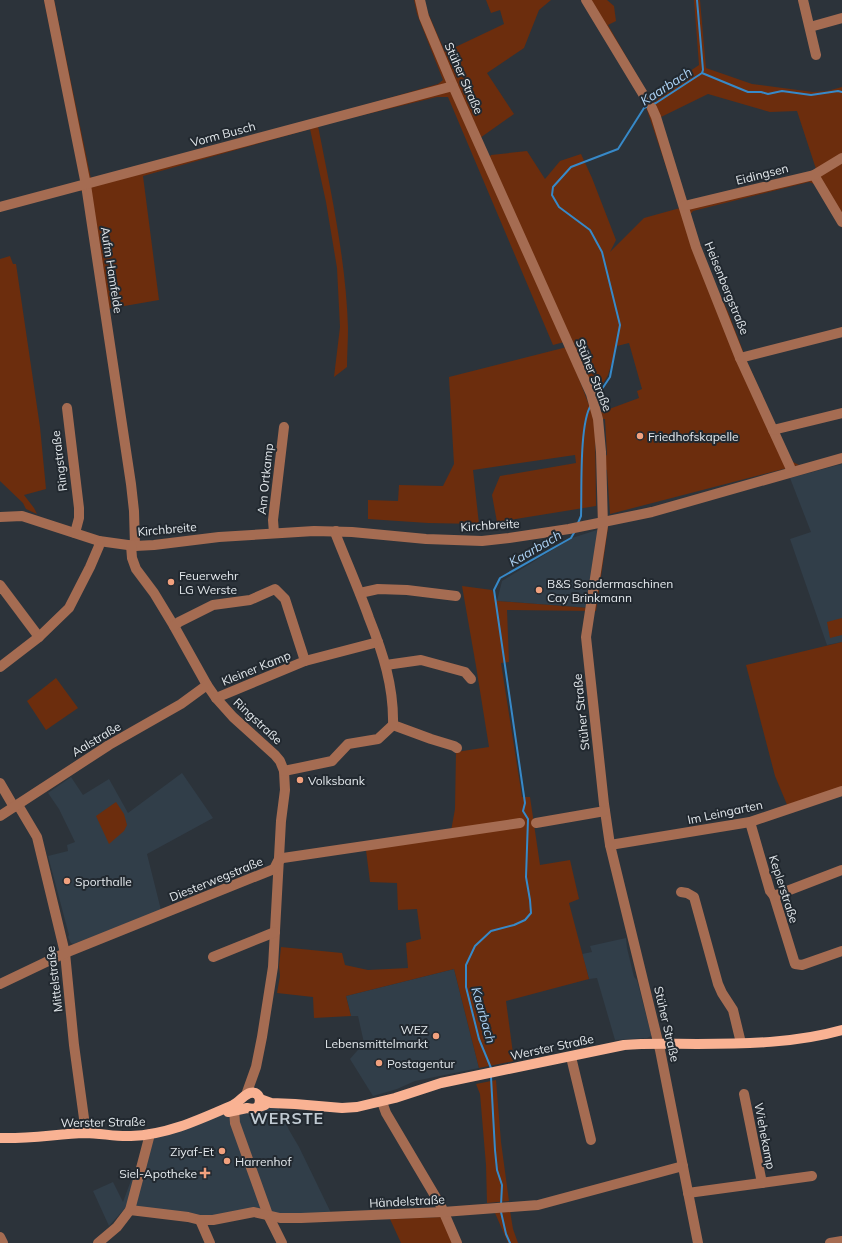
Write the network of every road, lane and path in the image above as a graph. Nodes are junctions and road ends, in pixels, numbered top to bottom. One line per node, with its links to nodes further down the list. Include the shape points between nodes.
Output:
1 (50, 0): 13 (street, Aufm Hamfelde)
2 (420, 0): 8 (street, Stüher Straße, via 424,17)
3 (586, 0): 9 (street)
4 (803, 0): 6 (street)
5 (842, 18): 6 (street)
6 (810, 27): 7 (street)
7 (816, 55)
8 (453, 86): 13 (street, Vorm Busch); 26 (street, Stüher Straße, via 591,394 598,419)
9 (646, 99)
10 (652, 108): 14 (street, Heisenbergstraße)
11 (842, 158): 12 (street, Eidingsen)
12 (814, 175): 14 (street, Eidingsen); 16 (street)
13 (86, 185): 15 (street, Vorm Busch); 31 (street, Aufm Hamfelde, via 131,484 134,511)
14 (684, 206): 18 (street, Heisenbergstraße, via 696,247)
15 (0, 207)
16 (842, 222)
17 (842, 332): 18 (street)
18 (740, 358): 22 (street, Heisenbergstraße)
19 (67, 408): 28 (street, Ringstraße, via 79,518)
20 (842, 413): 22 (street)
21 (284, 427): 29 (street, Am Ortkamp, via 273,520)
22 (773, 430): 24 (street, Heisenbergstraße)
23 (842, 458): 24 (street, Kirchbreite)
24 (791, 472): 26 (street, Kirchbreite, via 652,512)
25 (0, 516): 28 (street, via 22,516)
26 (603, 522): 27 (street, Kirchbreite, via 482,540 426,539); 50 (street, Stüher Straße, via 586,637)
27 (336, 531): 29 (street, Kirchbreite); 33 (street)
28 (75, 533): 30 (street)
29 (274, 533): 31 (street, Kirchbreite, via 154,546)
30 (100, 541): 31 (street); 36 (street, via 69,608)
31 (133, 545): 35 (street, Ringstraße, via 132,558 136,569 154,592)
32 (0, 585): 36 (street)
33 (360, 593): 34 (street, via 378,589); 37 (street)
34 (456, 596)
35 (174, 626): 38 (street, Kleiner Kamp, via 213,605 250,600 275,588 285,599); 42 (street, Ringstraße)
36 (39, 638): 40 (street)
37 (378, 642): 38 (street, Kleiner Kamp); 39 (street)
38 (305, 661): 43 (street, Kleiner Kamp)
39 (386, 665): 41 (street, via 421,660 465,672); 44 (street, via 390,680)
40 (0, 667)
41 (471, 679)
42 (207, 685): 43 (street, Ringstraße); 49 (street, Aalstraße, via 181,704 109,745)
43 (216, 698): 46 (street, Ringstraße, via 275,755)
44 (393, 725): 45 (street); 46 (street, via 378,739 348,744 332,760)
45 (457, 748)
46 (284, 771): 56 (street, Ringstraße, via 285,790)
47 (0, 783): 49 (street, Mittelstraße)
48 (842, 791): 52 (street, Im Leingarten)
49 (16, 806): 51 (street, Aalstraße); 62 (street, Mittelstraße, via 36,837)
50 (605, 811): 54 (street); 55 (street, Stüher Straße)
51 (0, 816)
52 (750, 822): 55 (street, Im Leingarten); 59 (street, Keplerstraße, via 770,891)
53 (520, 823): 56 (street, Diesterwegstraße, via 283,858)
54 (536, 823)
55 (610, 845): 67 (street, Stüher Straße)
56 (278, 861): 60 (street, Ringstraße); 62 (street, Diesterwegstraße, via 274,869)
57 (842, 870): 59 (street)
58 (681, 892): 66 (street, via 694,897 718,984 733,1010)
59 (774, 896): 61 (street, Keplerstraße, via 794,964 802,965)
60 (275, 932): 63 (street); 69 (street, Ringstraße, via 273,967)
61 (842, 951)
62 (65, 953): 64 (street, Diesterwegstraße); 77 (street, Mittelstraße)
63 (212, 957)
64 (0, 984)
65 (842, 1030): 66 (main road, Werster Straße, via 805,1038)
66 (741, 1043): 67 (main road, Werster Straße)
67 (659, 1044): 68 (main road, Werster Straße, via 624,1045); 81 (street, Stüher Straße)
68 (571, 1057): 73 (main road, Werster Straße, via 432,1086); 80 (street)
69 (256, 1067): 71 (street, Ringstraße); 72 (street, Ringstraße)
70 (744, 1094): 83 (street, Wiehekamp)
71 (245, 1096): 72 (main road, Werster Straße, via 254,1093); 74 (main road, via 244,1103); 76 (main road, Werster Straße, via 238,1103)
72 (259, 1101): 73 (main road, Werster Straße, via 349,1108); 74 (main road, Werster Straße, via 253,1109)
73 (382, 1102): 86 (street)
74 (247, 1108): 75 (main road, Werster Straße)
75 (234, 1110): 76 (main road, Werster Straße); 87 (street, via 235,1123)
76 (204, 1118): 78 (main road, Werster Straße)
77 (86, 1133): 78 (main road, Werster Straße, via 130,1136); 79 (main road, Werster Straße, via 22,1139)
78 (150, 1134): 85 (street)
79 (0, 1138)
80 (591, 1140)
81 (683, 1166): 84 (street, Stüher Straße); 86 (street, Händelstraße, via 538,1205)
82 (812, 1176): 83 (street, Wiehekamp)
83 (762, 1183): 84 (street, Wiehekamp)
84 (688, 1193): 98 (street, Stüher Straße)
85 (130, 1210): 88 (street, Händelstraße); 89 (street)
86 (443, 1212): 87 (street, Händelstraße, via 301,1218); 97 (street)
87 (268, 1215): 88 (street, Händelstraße, via 254,1212); 96 (street)
88 (200, 1220): 95 (street)
89 (111, 1232): 93 (street); 94 (street)
90 (0, 1237): 92 (street)
91 (842, 1241): 99 (street)
92 (3, 1243)
93 (98, 1243)
94 (112, 1243)
95 (210, 1243)
96 (282, 1243)
97 (457, 1243)
98 (698, 1243)
99 (830, 1243)

